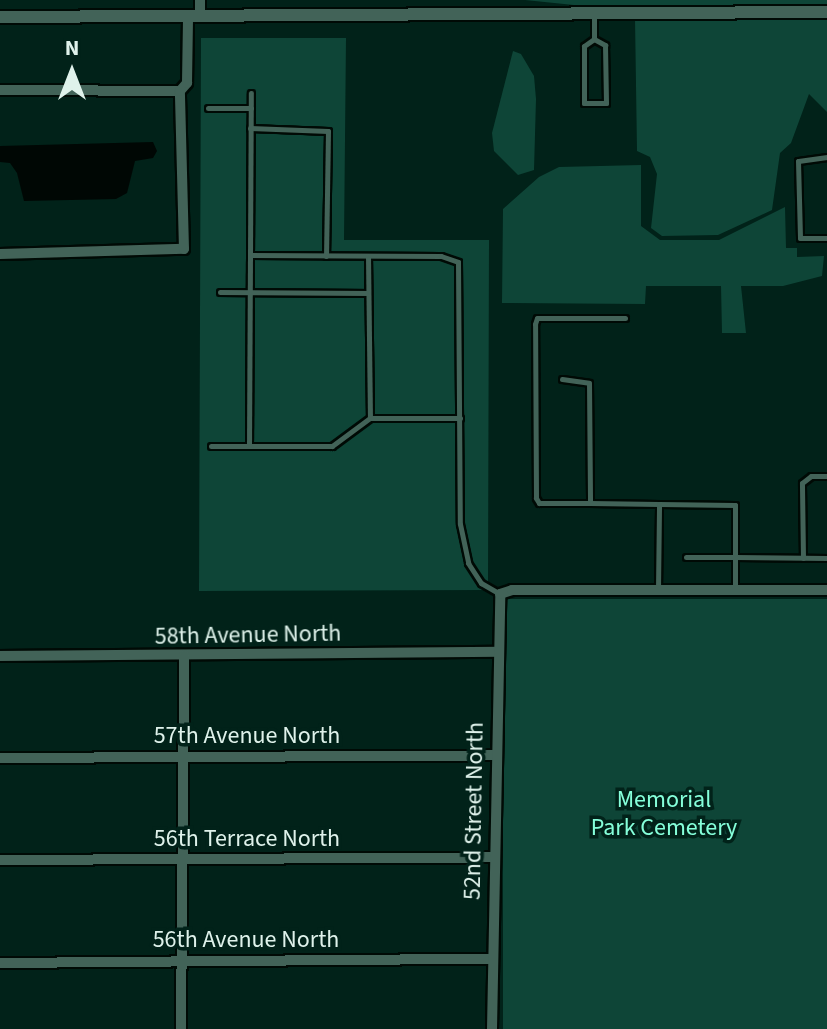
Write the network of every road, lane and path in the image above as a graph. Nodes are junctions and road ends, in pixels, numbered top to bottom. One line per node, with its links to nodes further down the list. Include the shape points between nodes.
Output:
1 (200, 0): 4 (street)
2 (827, 12): 3 (street)
3 (594, 13): 4 (street); 6 (lane)
4 (194, 16): 5 (street); 8 (street, via 187,83)
5 (0, 17)
6 (594, 39): 6 (lane, via 584,46 584,103 606,103 605,45)
7 (0, 90): 8 (street)
8 (180, 91): 15 (street, via 184,249)
9 (251, 93): 11 (lane)
10 (208, 108): 11 (lane)
11 (251, 108): 12 (lane)
12 (250, 128): 16 (lane); 17 (lane, via 328,131)
13 (827, 157): 14 (lane, via 798,161 800,238)
14 (827, 238)
15 (0, 254)
16 (250, 255): 17 (lane); 20 (lane)
17 (326, 256): 18 (lane)
18 (368, 256): 21 (lane); 25 (lane, via 441,256 458,262)
19 (220, 292): 20 (lane)
20 (250, 292): 21 (lane); 27 (lane)
21 (368, 293): 24 (lane)
22 (625, 318): 29 (lane, via 537,318 535,324 536,498 539,503)
23 (562, 379): 29 (lane, via 589,383)
24 (370, 418): 25 (lane); 27 (lane, via 332,446)
25 (460, 418): 38 (lane, via 464,548 481,583)
26 (211, 446): 27 (lane)
27 (249, 446)
28 (827, 476): 33 (lane, via 807,477)
29 (590, 503): 30 (lane)
30 (659, 504): 32 (lane, via 735,505); 36 (lane)
31 (686, 557): 32 (lane)
32 (735, 557): 33 (lane); 37 (lane)
33 (803, 558): 34 (lane)
34 (827, 558)
35 (827, 590): 37 (street)
36 (658, 591): 37 (street); 38 (street)
37 (735, 591)
38 (500, 594): 39 (street, 52nd Street North)
39 (496, 652): 40 (street, 58th Avenue North); 42 (street, 52nd Street North)
40 (184, 655): 41 (street, 58th Avenue North); 43 (street)
41 (0, 656)
42 (495, 755): 43 (street, 57th Avenue North); 45 (street, 52nd Street North)
43 (183, 757): 44 (street, 57th Avenue North); 46 (street)
44 (0, 758)
45 (494, 857): 46 (street, 56th Terrace North); 48 (street, 52nd Street North)
46 (182, 859): 47 (street, 56th Terrace North); 49 (street)
47 (0, 860)
48 (493, 959): 49 (street, 56th Avenue North); 52 (street, 52nd Street North)
49 (181, 960): 50 (street, 56th Avenue North); 51 (street)
50 (0, 963)
51 (181, 1029)
52 (492, 1029)

